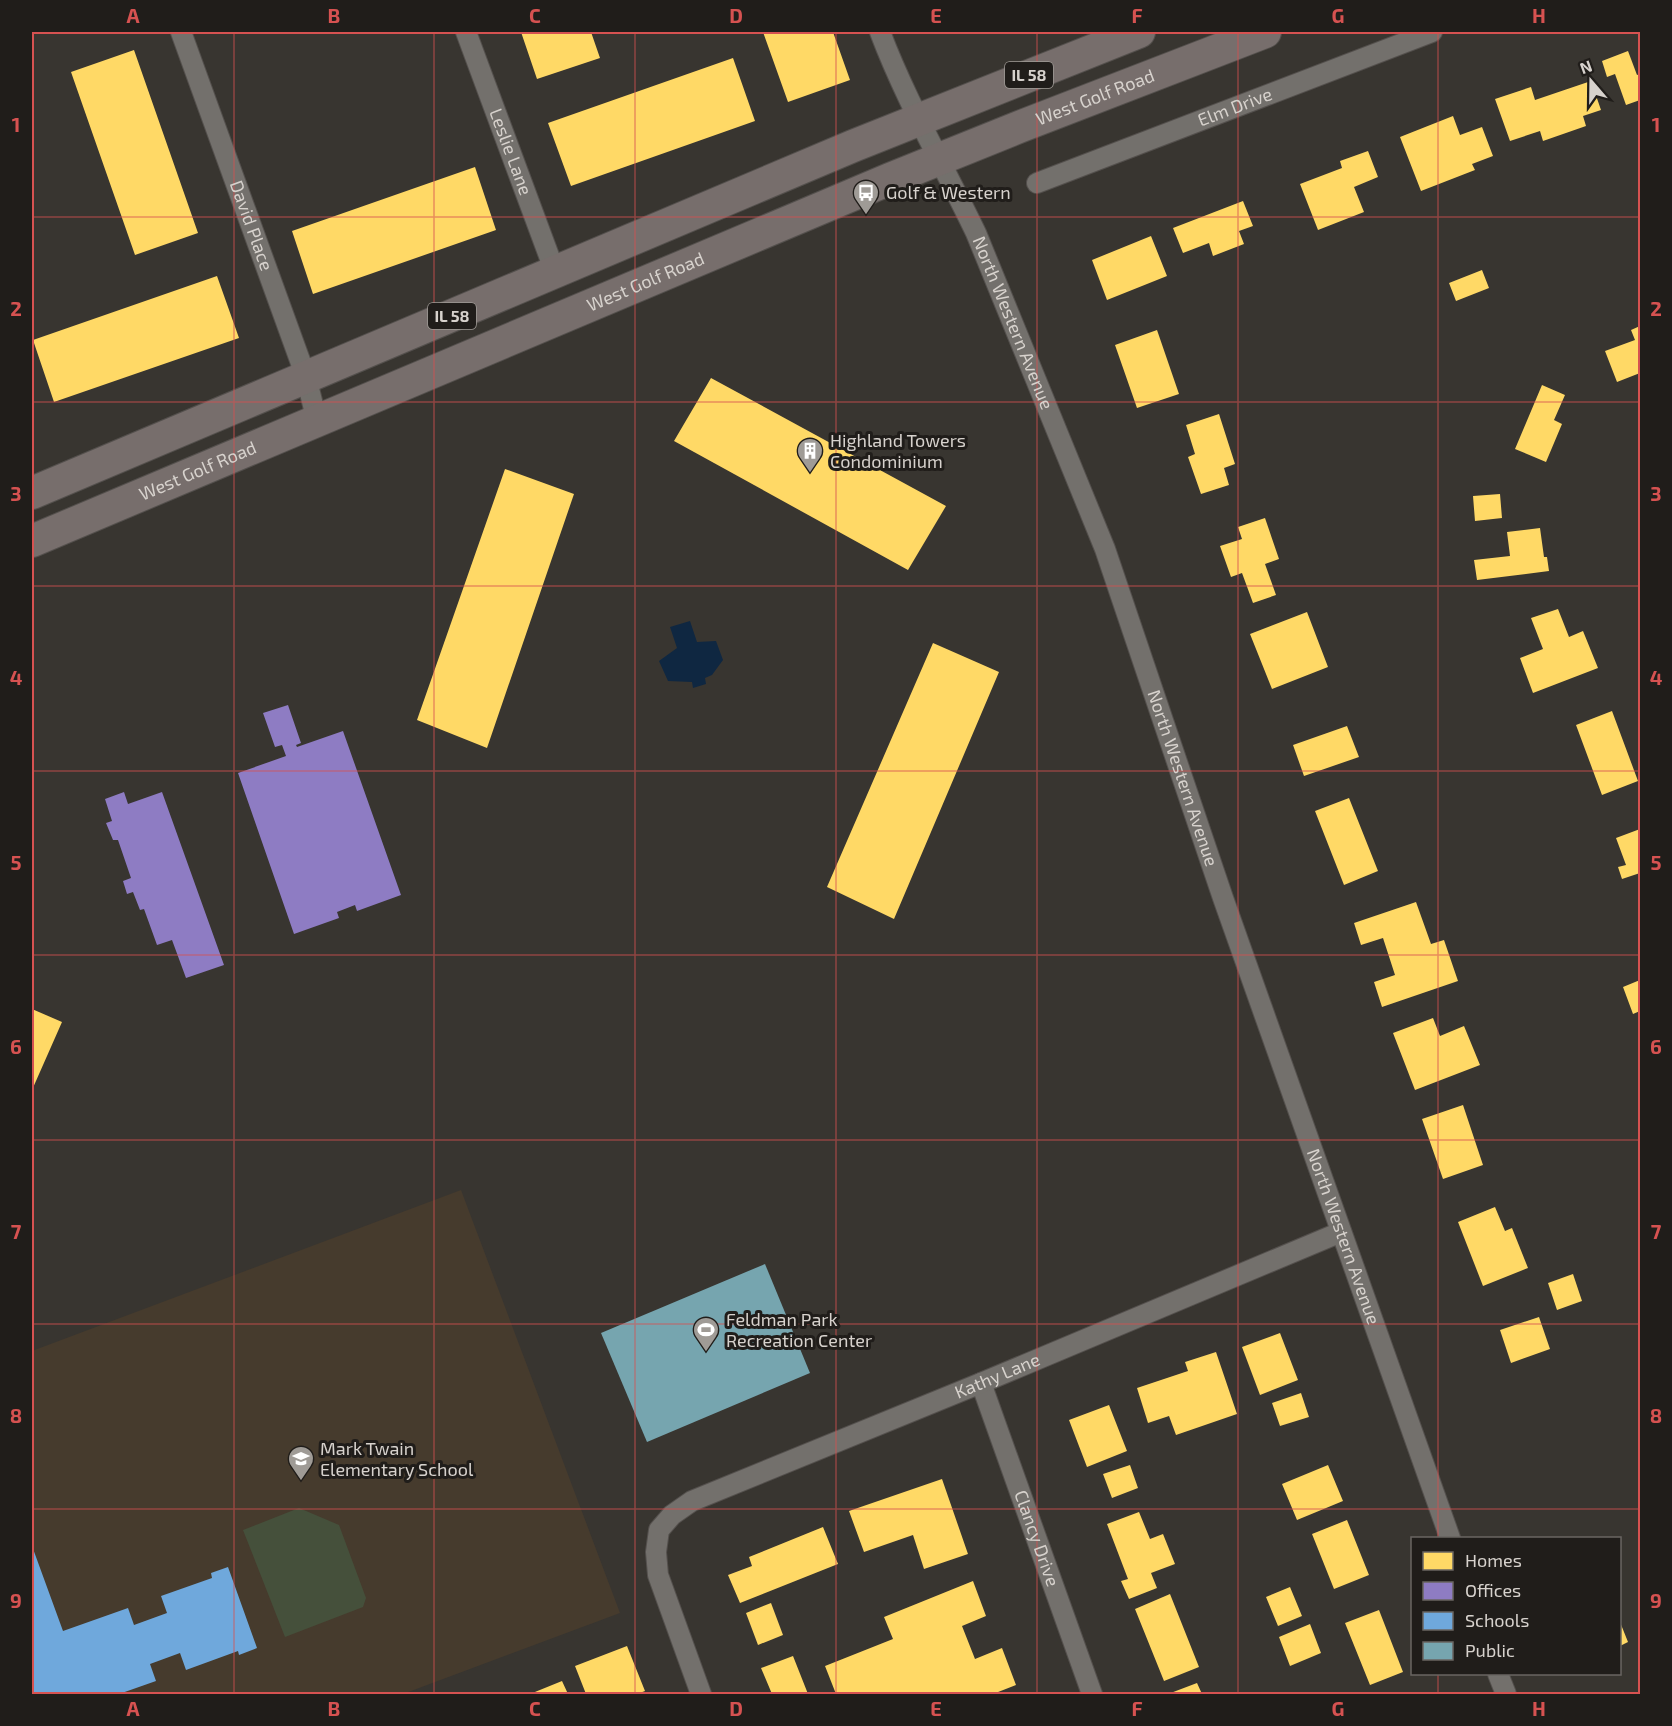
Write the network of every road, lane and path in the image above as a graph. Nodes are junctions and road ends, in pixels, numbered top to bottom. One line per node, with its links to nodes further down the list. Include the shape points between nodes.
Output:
1 (182, 32): 11 (street, David Place)
2 (466, 32): 10 (street, Leslie Lane)
3 (880, 32): 7 (street, North Western Avenue)
4 (1139, 32): 7 (main road, IL 58)
5 (1264, 32): 8 (main road, West Golf Road / IL 58)
6 (1432, 32): 9 (street, Elm Drive)
7 (920, 119): 8 (street, North Western Avenue); 10 (main road, IL 58)
8 (940, 159): 12 (main road, West Golf Road / IL 58); 15 (street, North Western Avenue, via 976,233 1105,549)
9 (1037, 183)
10 (555, 272): 11 (main road, IL 58)
11 (306, 377): 12 (street, David Place); 13 (main road, IL 58)
12 (317, 421): 14 (main road, West Golf Road / IL 58)
13 (32, 493)
14 (32, 541)
15 (1341, 1232): 16 (street, Kathy Lane); 17 (street, North Western Avenue)
16 (981, 1383): 19 (street, Kathy Lane, via 692,1502 672,1515 659,1530 658,1575); 20 (street, Clancy Drive)
17 (1449, 1537)
18 (1498, 1675): 21 (street)
19 (701, 1695)
20 (1092, 1695)
21 (1506, 1695)

